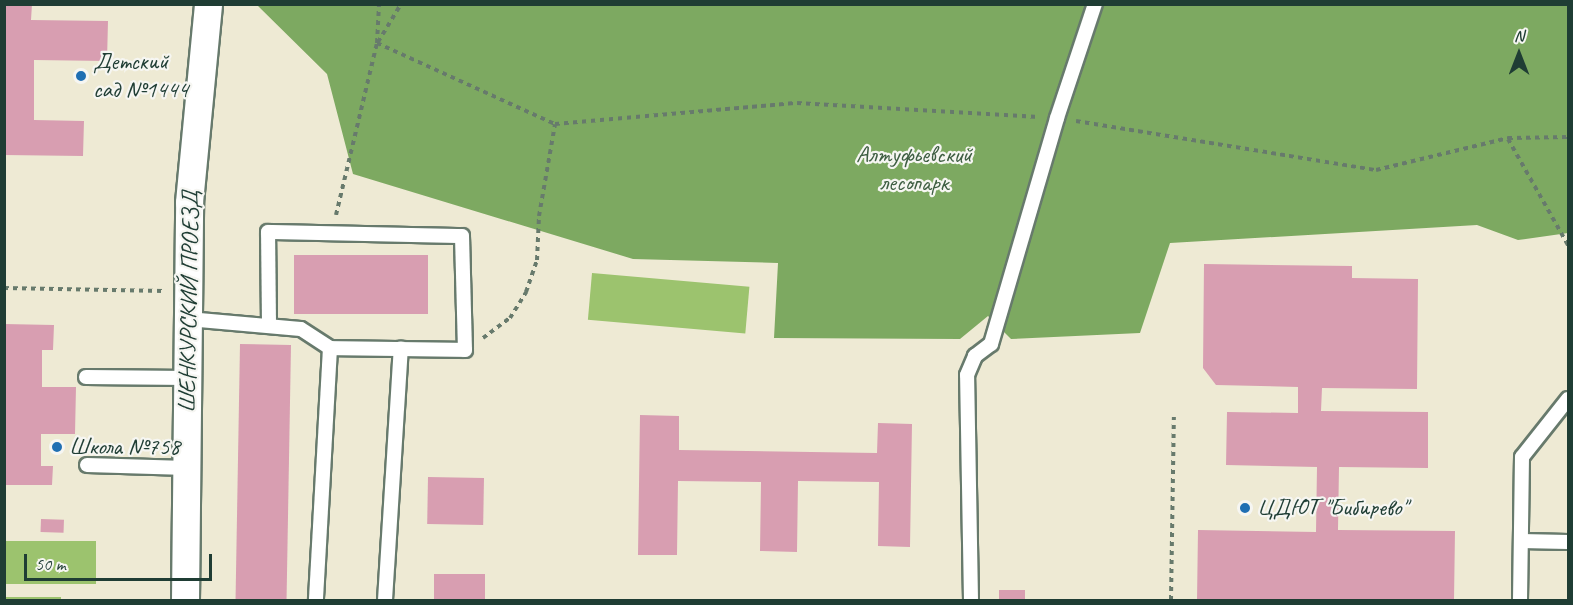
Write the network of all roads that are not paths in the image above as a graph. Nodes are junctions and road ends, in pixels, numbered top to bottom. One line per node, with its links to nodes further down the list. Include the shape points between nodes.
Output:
1 (208, 4): 3 (street, ШЕНКУРСКИЙ ПРОЕЗД, via 189,202)
2 (1095, 4): 17 (lane, via 991,344 975,356 967,375)
3 (188, 319): 4 (lane); 8 (street, ШЕНКУРСКИЙ ПРОЕЗД)
4 (269, 324): 5 (lane, via 301,329); 6 (lane, via 268,232 462,236 465,350)
5 (330, 348): 6 (lane); 15 (lane)
6 (401, 349): 16 (lane)
7 (86, 377): 8 (lane)
8 (188, 378): 11 (street, ШЕНКУРСКИЙ ПРОЕЗД)
9 (1569, 399): 12 (lane, via 1522,457)
10 (87, 465): 11 (lane)
11 (187, 468): 14 (street, ШЕНКУРСКИЙ ПРОЕЗД)
12 (1521, 541): 13 (lane); 18 (lane)
13 (1569, 542)
14 (185, 600)
15 (316, 600)
16 (385, 600)
17 (971, 600)
18 (1520, 600)

